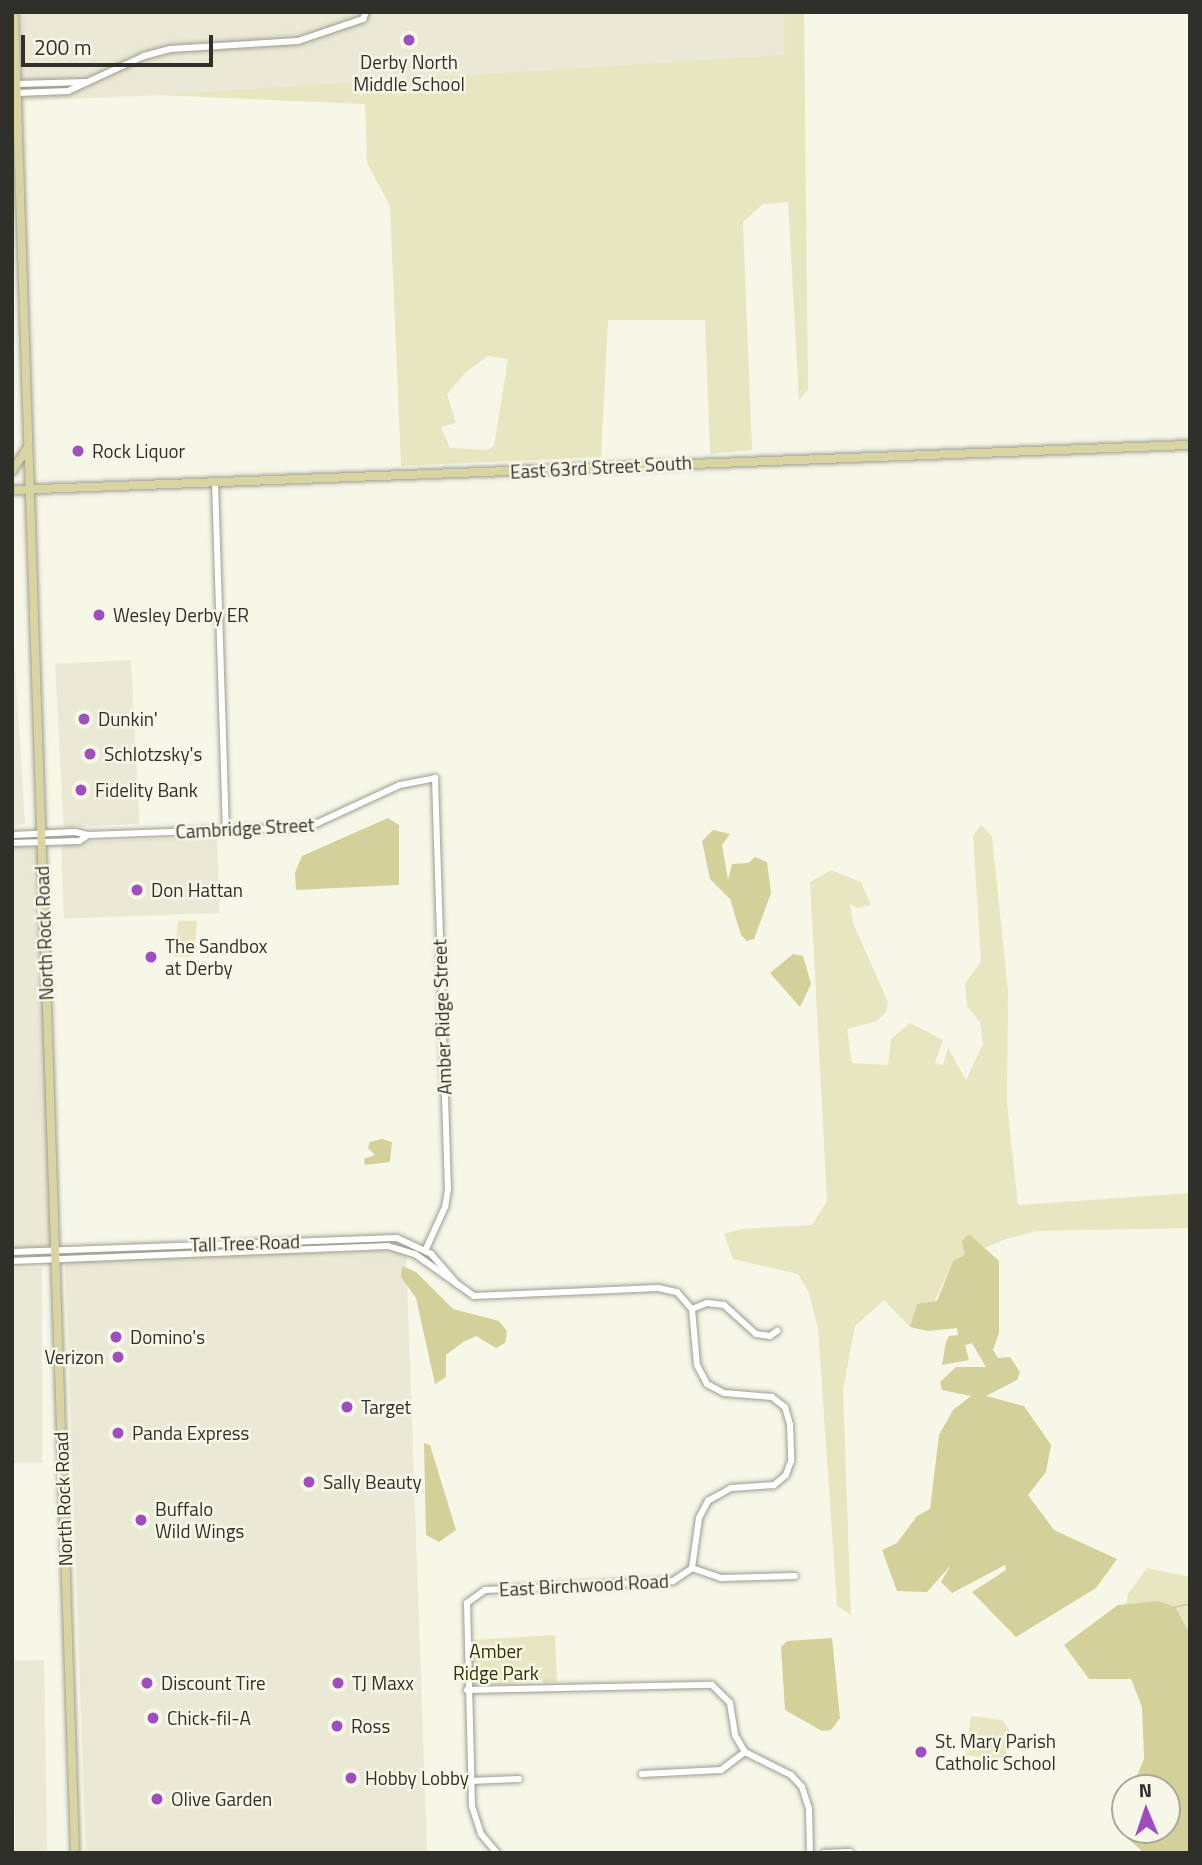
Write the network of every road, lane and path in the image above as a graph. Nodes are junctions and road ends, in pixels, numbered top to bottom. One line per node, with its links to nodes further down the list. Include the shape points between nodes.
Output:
1 (14, 12): 3 (main road, North Rock Road)
2 (366, 12): 3 (street, via 363,19 298,41 155,52 93,81)
3 (15, 88): 5 (main road, North Rock Road)
4 (1190, 445): 7 (main road, East 63rd Street South)
5 (27, 449): 6 (main road); 8 (main road, North Rock Road)
6 (12, 471)
7 (215, 482): 8 (main road, East 63rd Street South); 11 (street)
8 (29, 489): 9 (main road, East 63rd Street South); 13 (main road, North Rock Road)
9 (12, 490)
10 (435, 778): 11 (street, Cambridge Street, via 400,785 322,825); 15 (street, Amber Ridge Street, via 448,1189 445,1208)
11 (226, 830): 13 (street, Cambridge Street)
12 (12, 835): 13 (street, Cambridge Street)
13 (41, 838): 14 (street, Cambridge Street); 17 (main road, North Rock Road)
14 (12, 843)
15 (425, 1251): 17 (street, Tall Tree Road, via 414,1243 384,1237); 19 (street, Tall Tree Road)
16 (12, 1252): 17 (street, Tall Tree Road)
17 (55, 1255): 18 (street, Tall Tree Road); 19 (street, Tall Tree Road, via 388,1246 415,1254); 32 (main road, North Rock Road)
18 (12, 1261)
19 (459, 1287): 20 (street, Tall Tree Road, via 486,1297 665,1288 682,1295)
20 (692, 1309): 21 (street, via 707,1303 724,1305 756,1334 769,1336); 22 (street, via 697,1365 703,1380 719,1392 765,1396 782,1404 789,1418 791,1452 789,1471 778,1483 725,1490 708,1501 699,1518)
21 (777, 1331)
22 (692, 1568): 23 (street, via 716,1578); 24 (street, East Birchwood Road, via 677,1580 659,1583 472,1593 465,1611)
23 (795, 1576)
24 (467, 1690): 25 (street, via 699,1682 725,1691 736,1738); 28 (street)
25 (745, 1752): 26 (street, via 721,1770); 34 (street, via 791,1775 802,1787 809,1808)
26 (642, 1773)
27 (519, 1779): 28 (street)
28 (470, 1781): 29 (street, via 473,1816)
29 (491, 1846): 30 (street); 33 (street)
30 (484, 1852)
31 (850, 1852): 35 (street)
32 (75, 1853)
33 (497, 1853)
34 (810, 1853)
35 (824, 1853)

